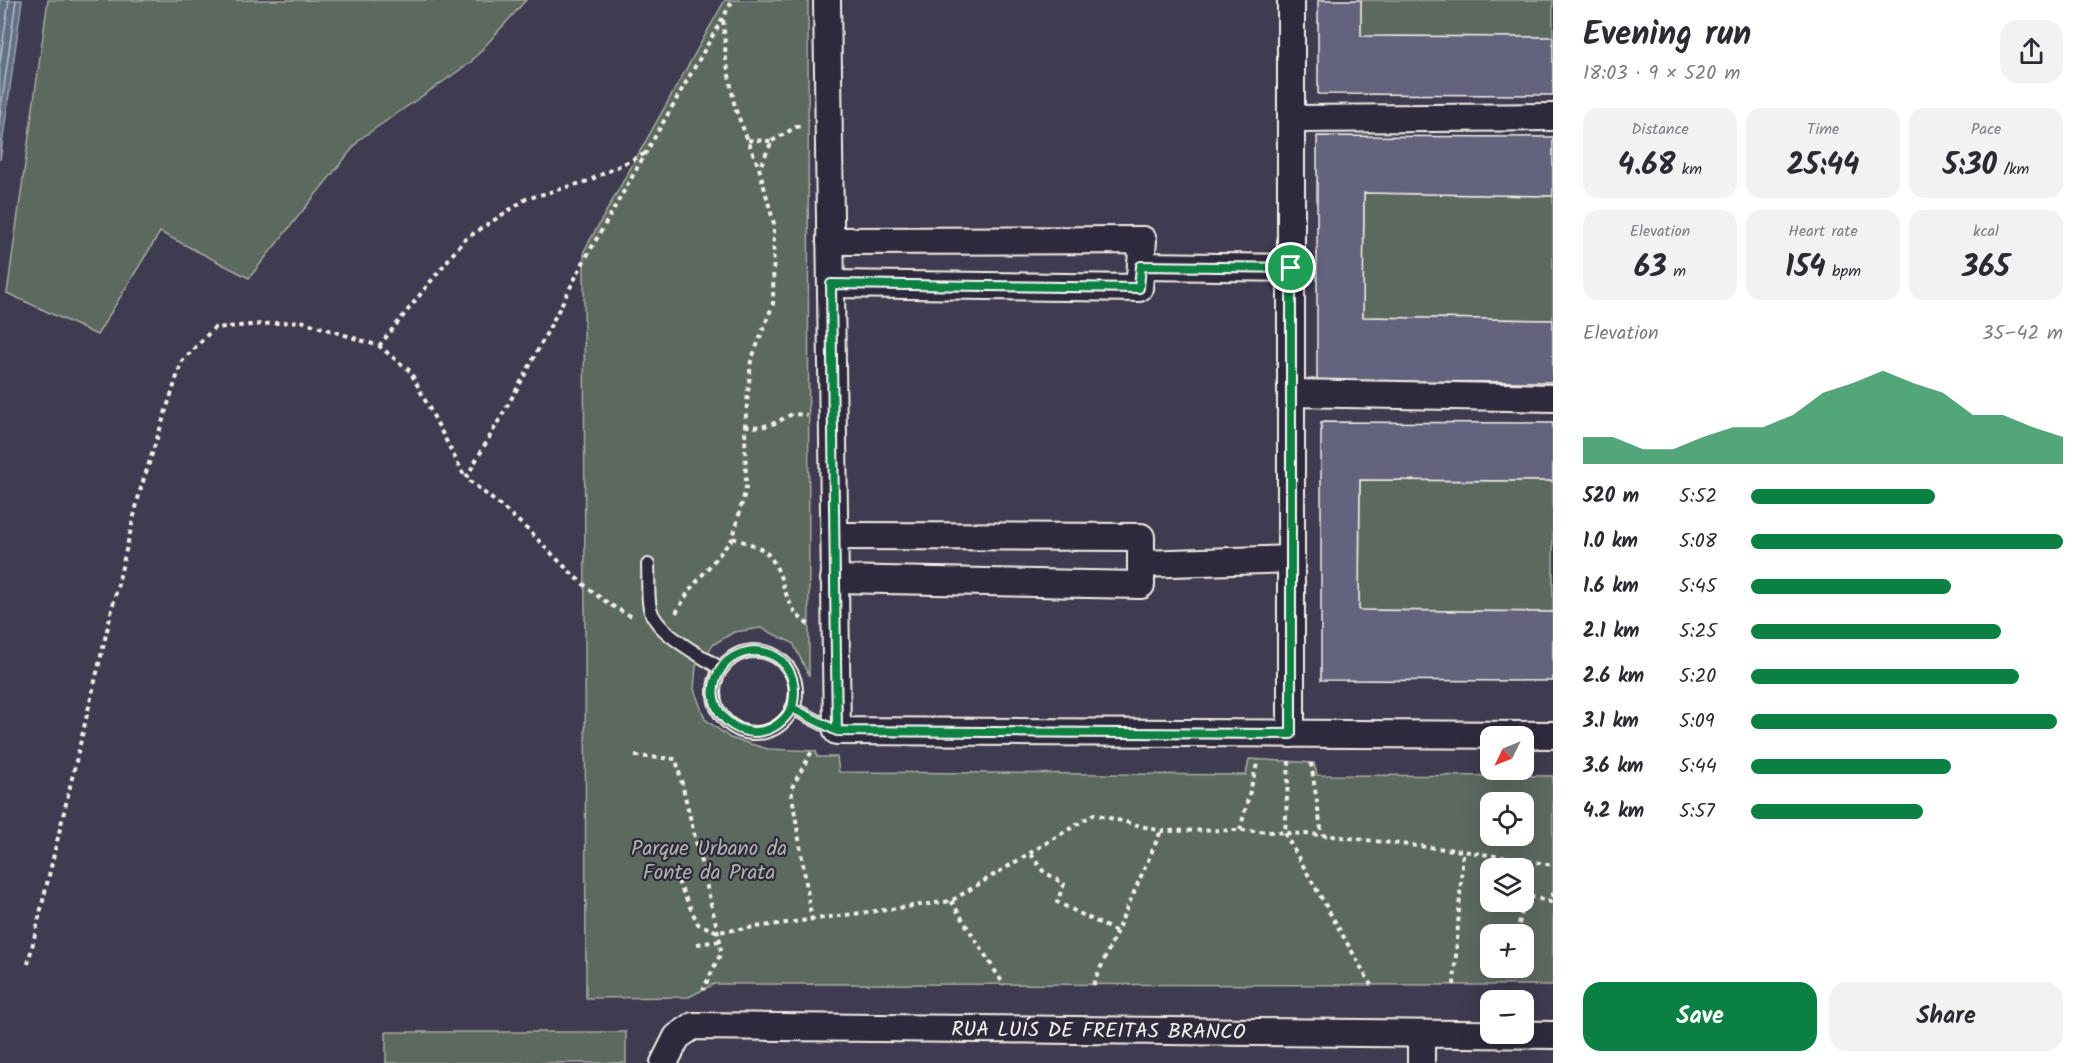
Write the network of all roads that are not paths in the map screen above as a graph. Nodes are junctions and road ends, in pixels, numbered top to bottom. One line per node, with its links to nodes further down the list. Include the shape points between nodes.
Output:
1 (827, 0): 5 (street)
2 (1291, 0): 4 (street)
3 (1553, 117): 4 (street)
4 (1291, 119): 7 (street)
5 (830, 241): 6 (street, via 1143,240); 8 (street)
6 (1141, 266): 7 (street); 8 (street, via 1139,288)
7 (1291, 268): 9 (street)
8 (831, 284): 11 (street)
9 (1291, 393): 10 (street); 12 (street)
10 (1553, 398)
11 (834, 536): 13 (street, via 1141,537); 15 (street)
12 (1291, 559): 13 (street); 19 (street)
13 (1141, 564): 15 (street, via 1141,585)
14 (648, 565): 16 (lane, via 650,609 657,623)
15 (834, 579): 18 (street)
16 (721, 669): 17 (lane, via 739,654 752,651 778,658 794,681); 17 (lane, via 714,684 714,698 726,721 737,729 763,732 786,719)
17 (792, 708): 18 (lane)
18 (837, 731): 19 (street)
19 (1291, 734): 20 (street)
20 (1553, 735)
21 (1421, 1034): 22 (street, RUA LUÍS DE FREITAS BRANCO); 23 (street, RUA LUÍS DE FREITAS BRANCO, via 693,1026 676,1037); 24 (street)
22 (1553, 1035)
23 (664, 1063)
24 (1421, 1063)

